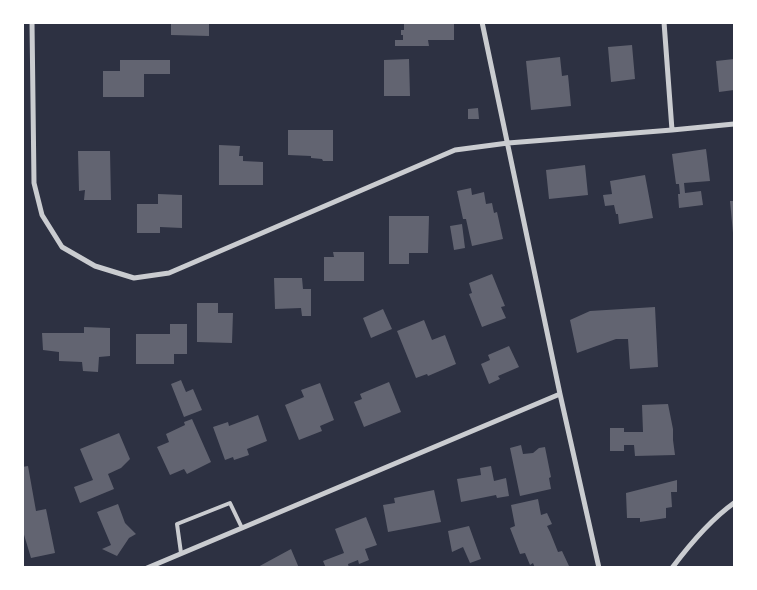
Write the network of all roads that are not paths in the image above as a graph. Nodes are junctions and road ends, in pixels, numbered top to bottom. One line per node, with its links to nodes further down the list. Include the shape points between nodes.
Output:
1 (32, 22): 6 (street, via 34,184 42,215 62,247 94,266 134,278 169,273 455,150)
2 (482, 22): 6 (street)
3 (664, 22): 5 (street)
4 (734, 124): 5 (street)
5 (672, 130): 6 (street)
6 (508, 143): 7 (street)
7 (560, 394): 9 (street); 12 (street)
8 (734, 503): 13 (street, via 690,544)
9 (242, 528): 10 (street); 10 (lane, via 230,502 176,524)
10 (181, 553): 11 (street)
11 (147, 568)
12 (598, 568)
13 (672, 568)

